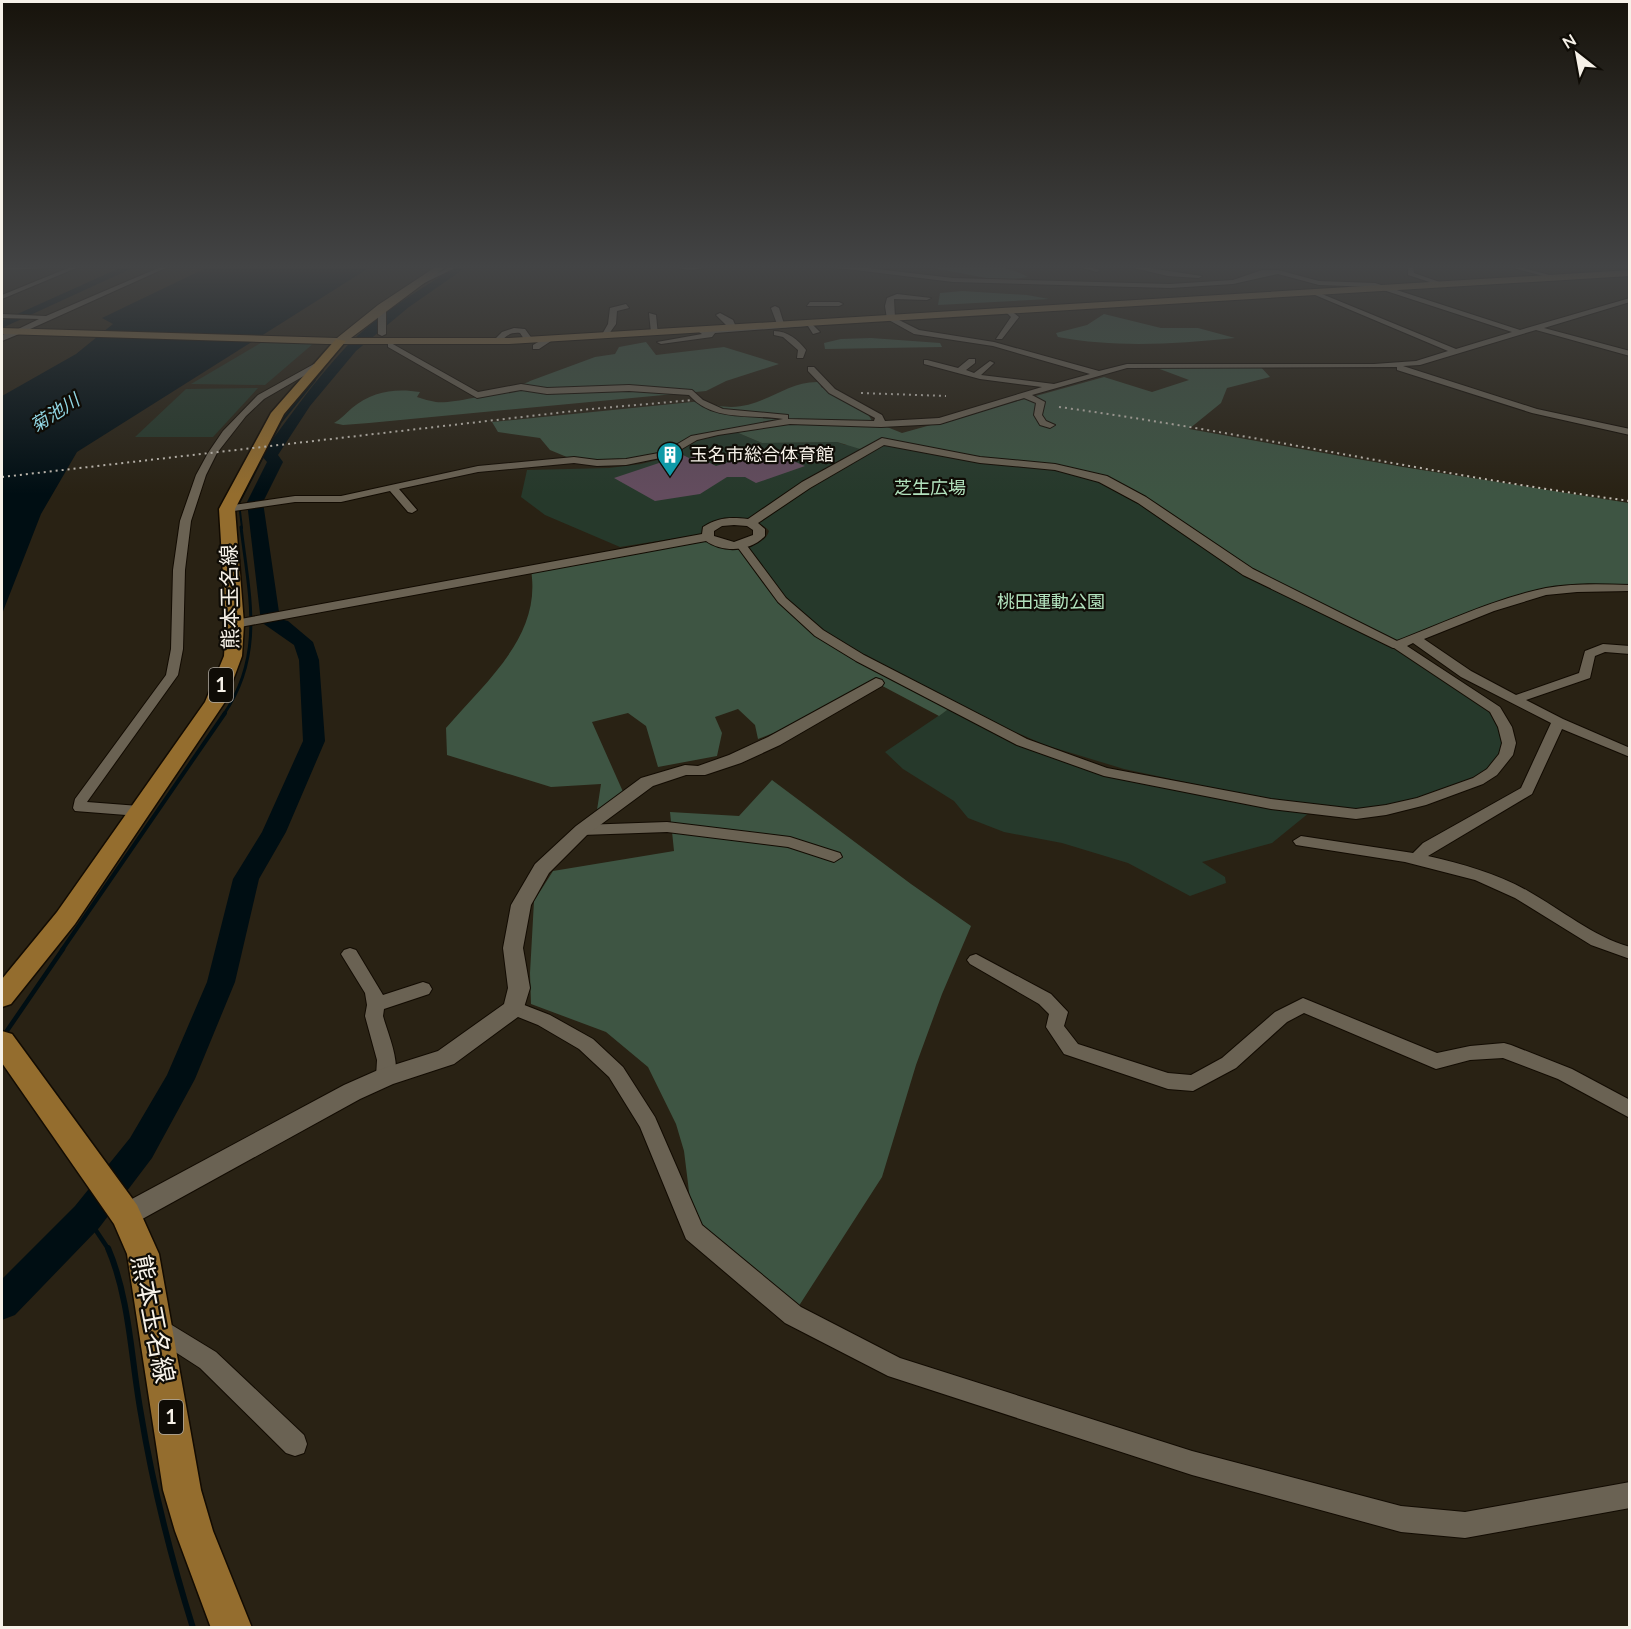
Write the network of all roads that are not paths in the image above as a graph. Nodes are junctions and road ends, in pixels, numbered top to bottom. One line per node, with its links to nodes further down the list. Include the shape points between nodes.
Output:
1 (339, 342): 16 (main road)
2 (496, 342): 3 (main road)
3 (540, 342)
4 (790, 342): 12 (street, via 802,350)
5 (981, 342): 20 (street)
6 (1433, 342): 10 (street)
7 (1488, 342): 10 (street)
8 (1586, 342): 11 (street)
9 (391, 345): 24 (street, via 477,395 521,387 676,390 692,393 698,402 716,410)
10 (1457, 352): 17 (street)
11 (1629, 354)
12 (800, 356)
13 (972, 361): 19 (street)
14 (927, 362): 19 (street)
15 (990, 363): 21 (street)
16 (317, 366): 30 (main road, via 278,413); 44 (street, via 270,391 240,417 206,464 193,490 179,567 179,652 172,675 80,802 80,808)
17 (1391, 366): 20 (street, via 1127,366); 27 (street, via 1535,411)
18 (811, 369): 25 (street, via 832,391 879,417)
19 (960, 371): 21 (street)
20 (1097, 373): 22 (street)
21 (975, 376): 22 (street)
22 (1056, 387): 23 (street)
23 (1025, 395): 25 (street, via 940,421); 26 (street, via 1041,402 1038,415 1042,423)
24 (797, 420): 25 (street); 29 (street, via 718,432 694,438 667,454 626,462 574,460 478,469)
25 (877, 424): 28 (street, via 877,440)
26 (1050, 425)
27 (1629, 432)
28 (882, 441): 32 (street); 38 (street, via 980,460 1055,467 1103,479 1142,500 1248,572)
29 (392, 487): 30 (street, via 341,499 295,499); 31 (street)
30 (231, 509): 36 (main road, 熊本玉名線 / 1)
31 (412, 510)
32 (750, 523): 33 (street, via 718,523 708,530); 34 (street, via 759,529 759,536)
33 (708, 537): 34 (street, via 721,544); 36 (street)
34 (741, 544): 38 (street, via 782,600 819,633 1022,741 1104,772 1271,804 1356,814 1386,810 1478,781 1506,755 1509,743 1495,710)
35 (1629, 588): 37 (street, via 1583,587 1545,592)
36 (246, 622): 44 (main road, 熊本玉名線 / 1, via 214,702)
37 (1414, 639): 38 (street); 41 (street, via 1466,674)
38 (1398, 645)
39 (1629, 650): 41 (street, via 1603,648 1589,654 1585,675 1565,686 1533,691)
40 (876, 683): 45 (street, via 735,759 647,782)
41 (1516, 700): 42 (street)
42 (1558, 722): 43 (street); 48 (street, via 1527,791 1428,847)
43 (1629, 753)
44 (139, 811): 53 (main road, 熊本玉名線 / 1, via 66,918)
45 (582, 830): 47 (street, via 667,827 790,842); 55 (street, via 542,869 521,905 513,948 519,988)
46 (1301, 841): 48 (street)
47 (834, 857)
48 (1417, 858): 49 (street, via 1505,885 1612,949)
49 (1629, 953)
50 (350, 954): 54 (street, via 374,992)
51 (976, 960): 58 (street, via 1045,999 1059,1012 1055,1027 1071,1049 1168,1081 1193,1083 1203,1079 1229,1063 1281,1017 1303,1005 1436,1061 1504,1050 1565,1074)
52 (423, 989): 54 (street)
53 (2, 997)
54 (376, 1005): 57 (street, via 374,1016 386,1060)
55 (514, 1008): 57 (street, via 446,1058); 62 (street, via 586,1044 616,1072 648,1123 694,1233 793,1315 896,1368 1192,1464 1401,1520 1465,1525)
56 (2, 1042): 59 (main road, 熊本玉名線 / 1)
57 (386, 1077): 59 (street)
58 (1629, 1110)
59 (115, 1200): 60 (main road, 熊本玉名線 / 1, via 143,1254)
60 (157, 1328): 61 (street, via 208,1360); 63 (main road, 熊本玉名線 / 1, via 182,1490)
61 (296, 1444)
62 (1629, 1495)
63 (232, 1628)

